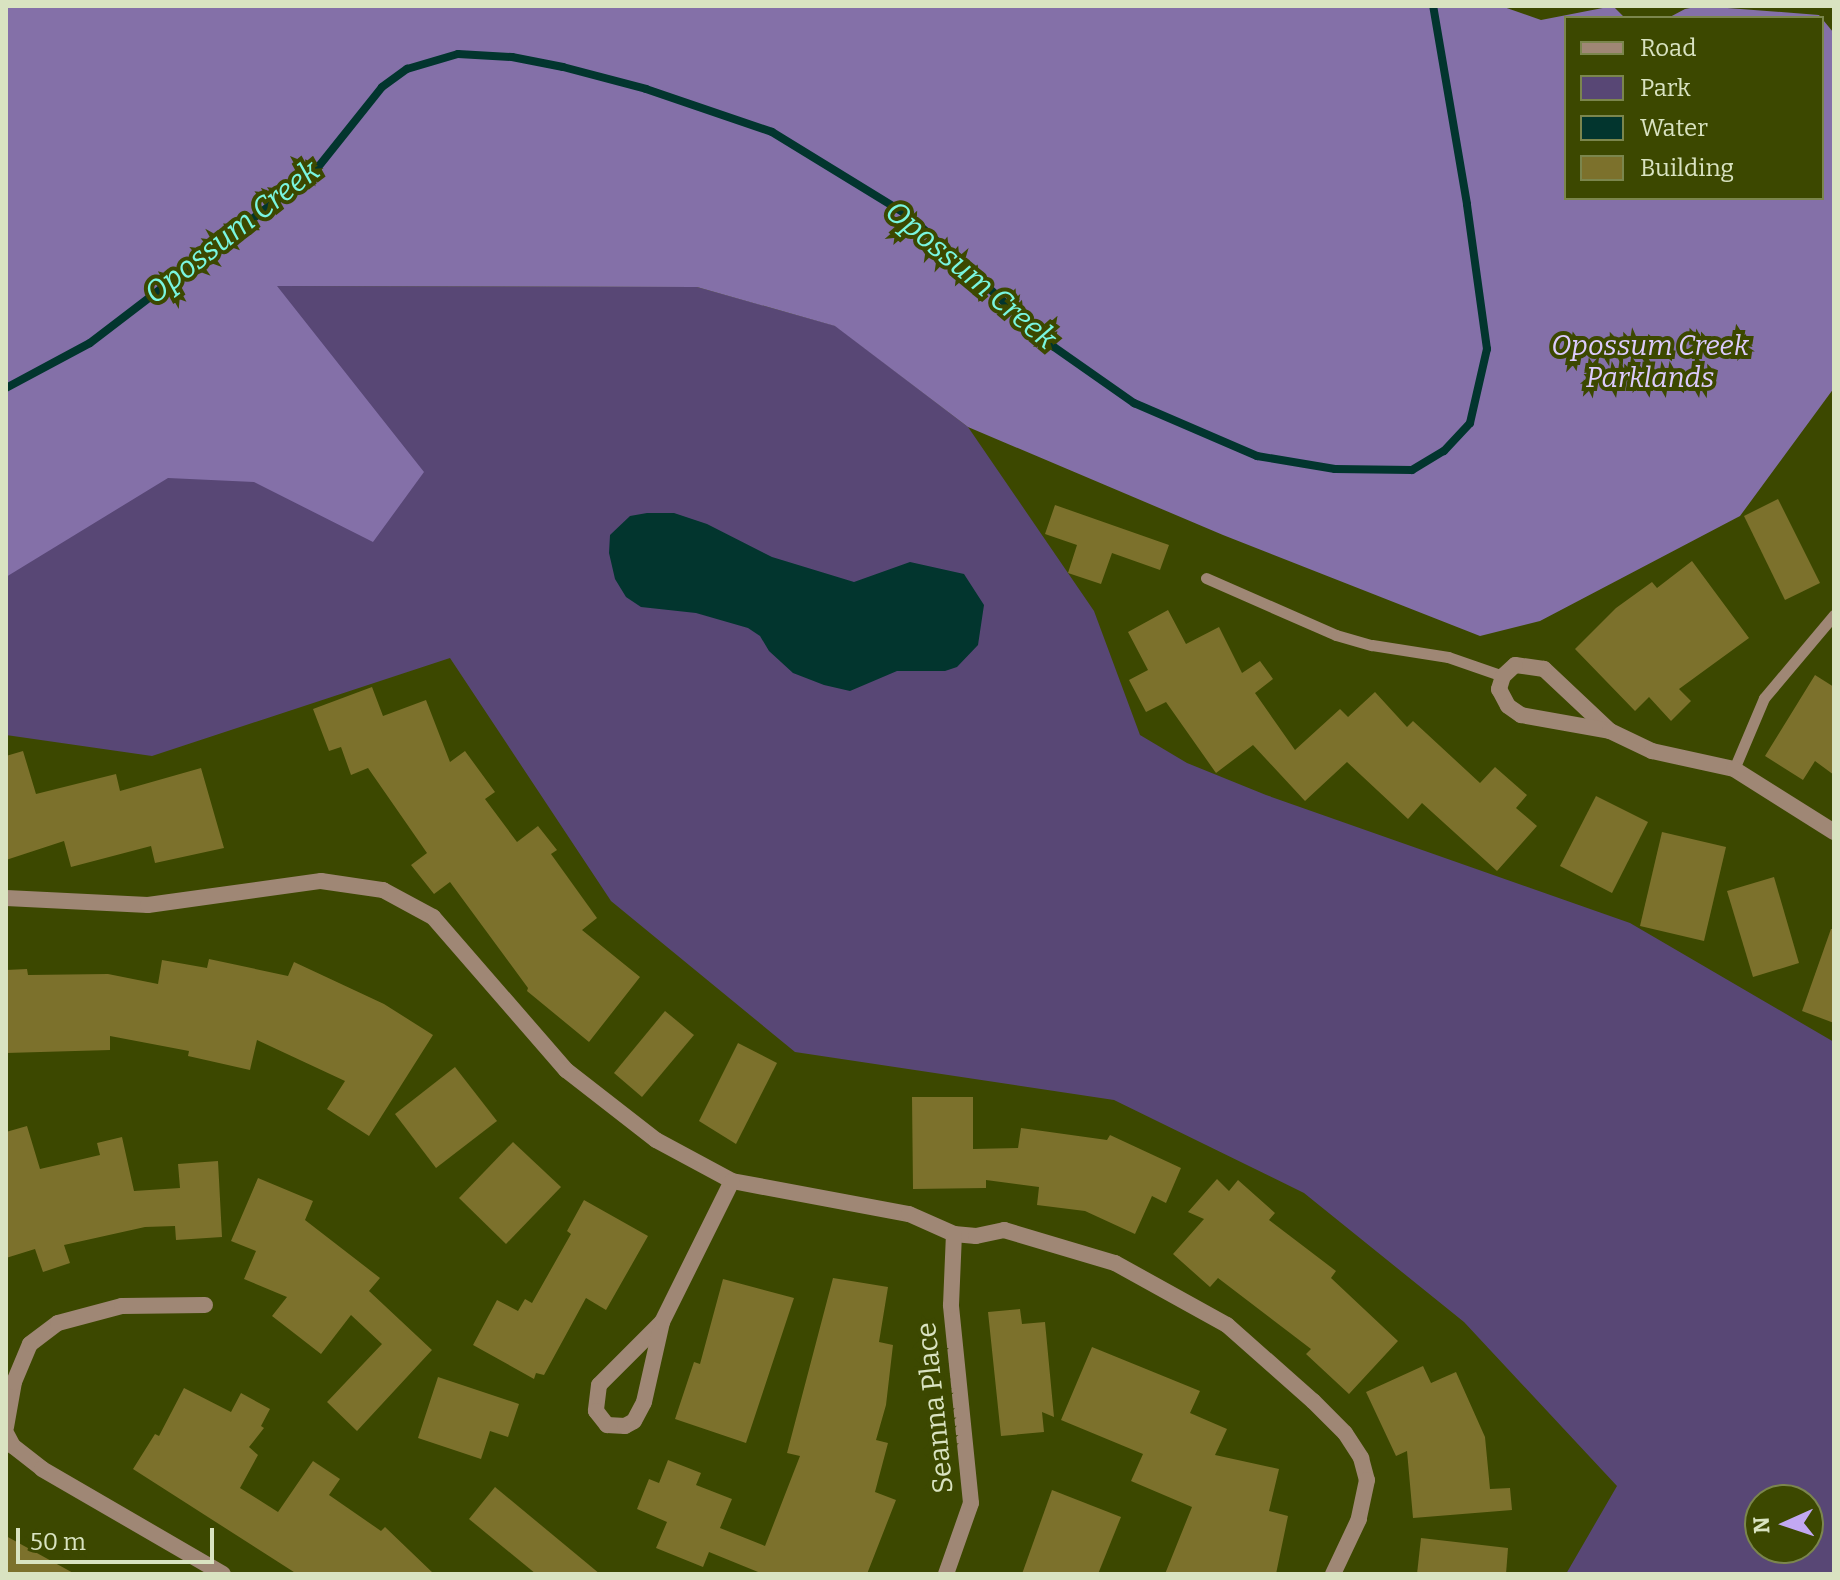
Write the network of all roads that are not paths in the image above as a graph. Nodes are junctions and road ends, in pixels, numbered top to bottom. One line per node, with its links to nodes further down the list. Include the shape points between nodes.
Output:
1 (1206, 578): 3 (lane, via 1336,635 1448,657)
2 (1834, 615): 5 (lane, via 1764,698)
3 (1503, 676): 4 (street, via 1515,665 1544,669); 4 (street, via 1499,689 1508,706 1521,715)
4 (1610, 731): 5 (street, via 1652,751)
5 (1734, 769): 6 (street)
6 (1834, 832)
7 (6, 898): 8 (street, via 148,905 321,881 383,890 433,917 566,1070 656,1140)
8 (732, 1181): 9 (street, via 909,1214); 11 (street)
9 (954, 1234): 15 (street, Seanna Place, via 951,1305 971,1503); 16 (street, via 1004,1230 1115,1263 1227,1325 1313,1401 1345,1433 1367,1480 1359,1519)
10 (205, 1305): 12 (street, via 122,1306 58,1323 30,1344 14,1382)
11 (662, 1322): 11 (street, via 644,1402 634,1421 607,1425 596,1411 599,1385)
12 (6, 1427)
13 (6, 1433): 14 (street, via 13,1446 42,1469)
14 (223, 1574)
15 (946, 1574)
16 (1333, 1574)

